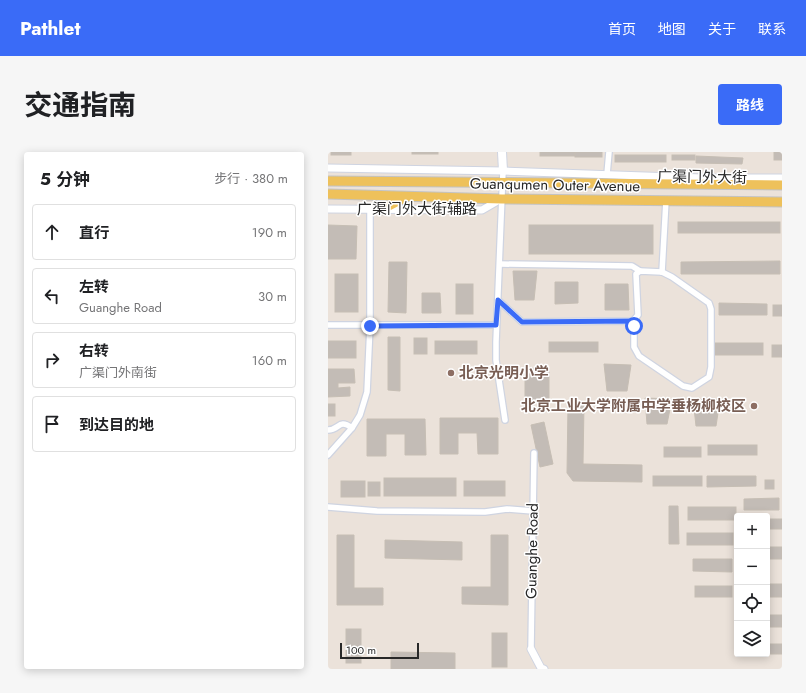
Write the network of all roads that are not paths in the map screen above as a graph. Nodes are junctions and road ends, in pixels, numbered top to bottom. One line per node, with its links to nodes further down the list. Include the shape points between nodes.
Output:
1 (502, 152): 4 (main road)
2 (609, 152): 5 (street)
3 (328, 168): 4 (street)
4 (503, 171): 5 (street, 广渠门外大街); 8 (street)
5 (607, 174): 6 (street, 广渠门外大街)
6 (782, 178)
7 (328, 181): 8 (main road, Guanqumen Outer Avenue)
8 (503, 182): 9 (main road, Guanqumen Outer Avenue); 12 (street)
9 (782, 185)
10 (328, 194): 11 (main road, Guanqumen Outer Avenue)
11 (408, 196): 12 (main road, Guanqumen Outer Avenue); 17 (main road)
12 (502, 199): 13 (main road, Guanqumen Outer Avenue); 17 (street, 广渠门外大街辅路, via 482,210); 18 (street)
13 (666, 200): 14 (main road, Guanqumen Outer Avenue); 20 (street)
14 (782, 202)
15 (328, 209): 16 (street, 广渠门外大街辅路)
16 (370, 210): 17 (street, 广渠门外大街辅路); 25 (street)
17 (381, 210)
18 (500, 264): 19 (street, via 632,266); 21 (street)
19 (640, 271): 20 (street); 22 (street, via 636,274 638,315)
20 (662, 272): 22 (street, via 710,303 710,377 692,388 683,386 639,356 634,347)
21 (498, 300): 22 (street, via 522,322); 24 (street)
22 (633, 321)
23 (328, 325): 25 (street)
24 (496, 325): 25 (street); 26 (street, via 496,360)
25 (370, 326): 27 (street, via 367,392 360,415)
26 (505, 420)
27 (352, 428): 28 (street, via 340,424); 30 (street)
28 (328, 430)
29 (534, 453): 32 (street, Guanghe Road)
30 (328, 455)
31 (328, 507): 32 (street, via 377,511)
32 (533, 511): 33 (street, Guanghe Road)
33 (530, 649): 34 (street)
34 (544, 669)

